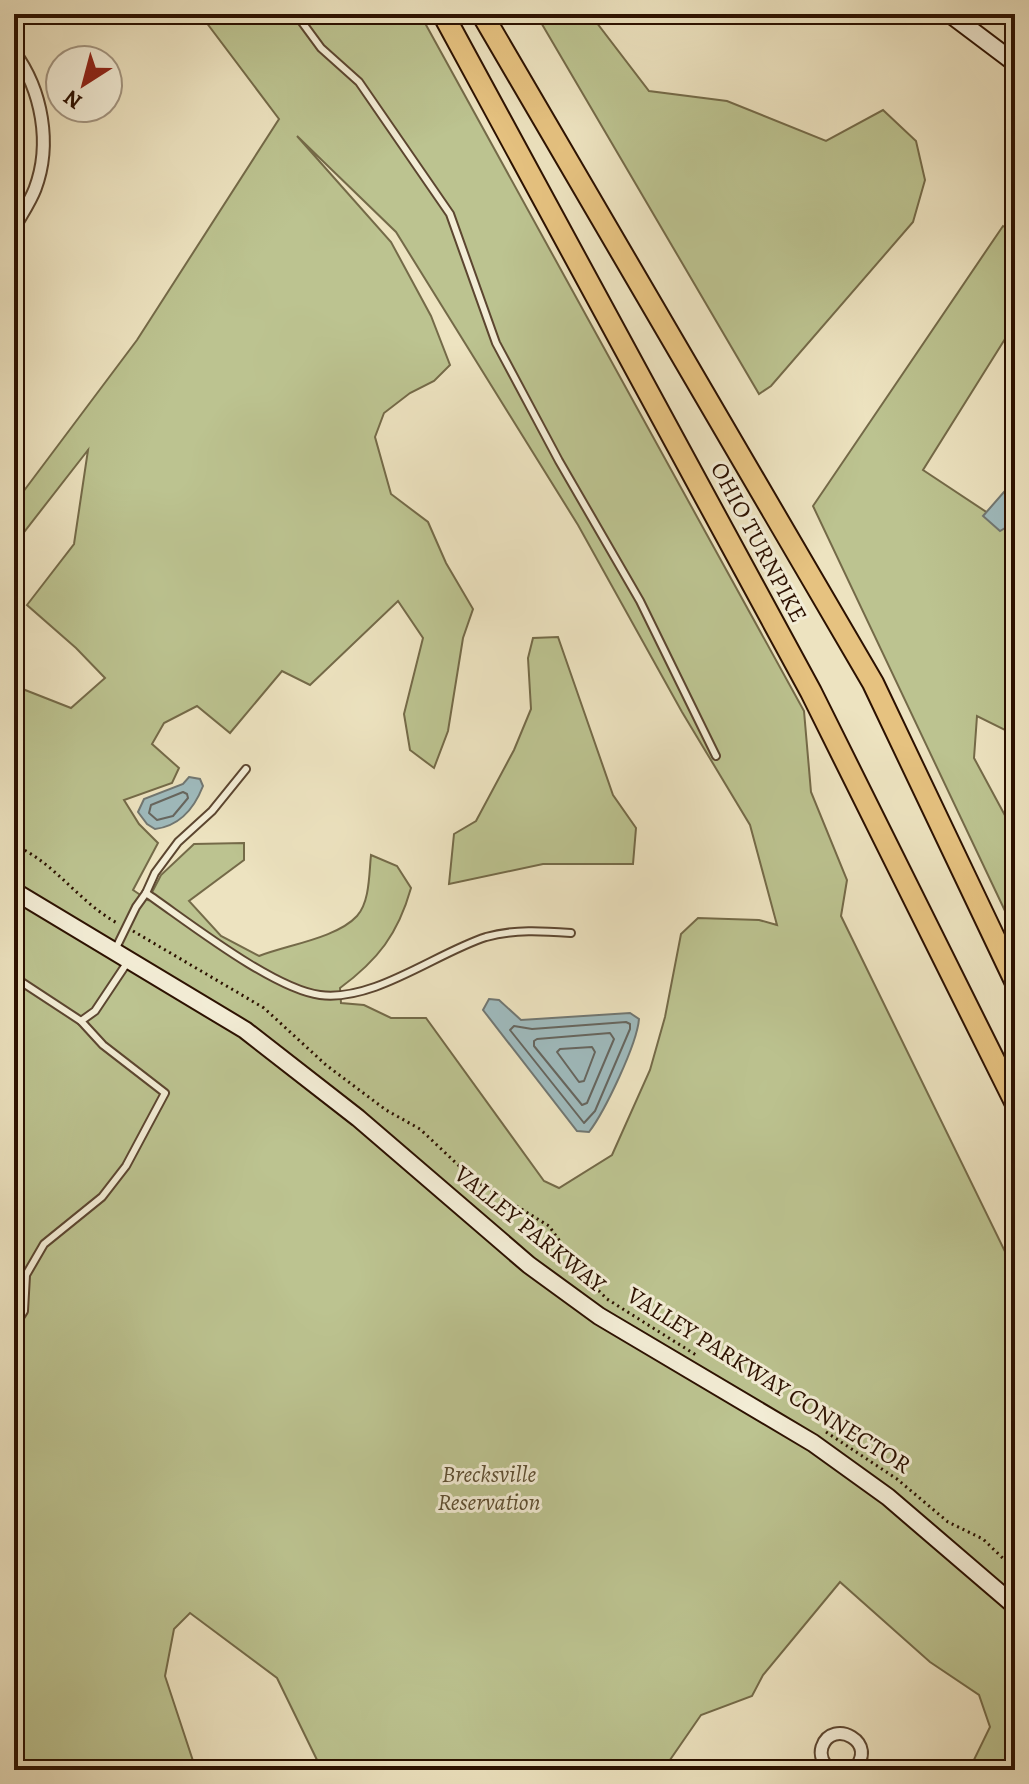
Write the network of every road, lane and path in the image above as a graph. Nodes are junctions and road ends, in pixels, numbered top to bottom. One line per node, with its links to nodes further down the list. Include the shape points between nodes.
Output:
1 (296, 14): 8 (lane, via 321,48 359,82 450,214 496,343 640,601)
2 (443, 14): 19 (highway, OHIO TURNPIKE, via 811,692)
3 (482, 14): 17 (highway, OHIO TURNPIKE, via 873,683)
4 (950, 14): 6 (street)
5 (14, 52): 7 (street, via 33,84 43,133 35,190)
6 (1015, 63)
7 (14, 228)
8 (716, 756)
9 (246, 769): 12 (lane, via 178,842)
10 (14, 845): 13 (path, VALLEY PARKWAY CONNECTOR, via 47,864 97,911)
11 (14, 891): 15 (street, VALLEY PARKWAY)
12 (146, 893): 13 (lane); 14 (lane, via 280,981 320,995 363,992 486,937 524,930)
13 (127, 928): 15 (lane); 21 (path, VALLEY PARKWAY CONNECTOR, via 264,1008 326,1065 420,1129 474,1180 549,1226 607,1299)
14 (571, 933)
15 (122, 956): 18 (lane, via 95,1011); 24 (street, VALLEY PARKWAY, via 245,1030 358,1118 529,1265 599,1316 813,1443 888,1497)
16 (14, 977): 18 (lane)
17 (1015, 981)
18 (81, 1021): 20 (lane, via 165,1093 126,1166 102,1197 44,1244 26,1275 24,1311)
19 (1015, 1102)
20 (14, 1327)
21 (702, 1358)
22 (823, 1430): 23 (path, VALLEY PARKWAY CONNECTOR, via 897,1479 948,1522 983,1539)
23 (1015, 1570)
24 (1015, 1606)
25 (830, 1770): 26 (street, via 822,1747 831,1736 844,1733 856,1739 862,1751)
26 (853, 1770)

